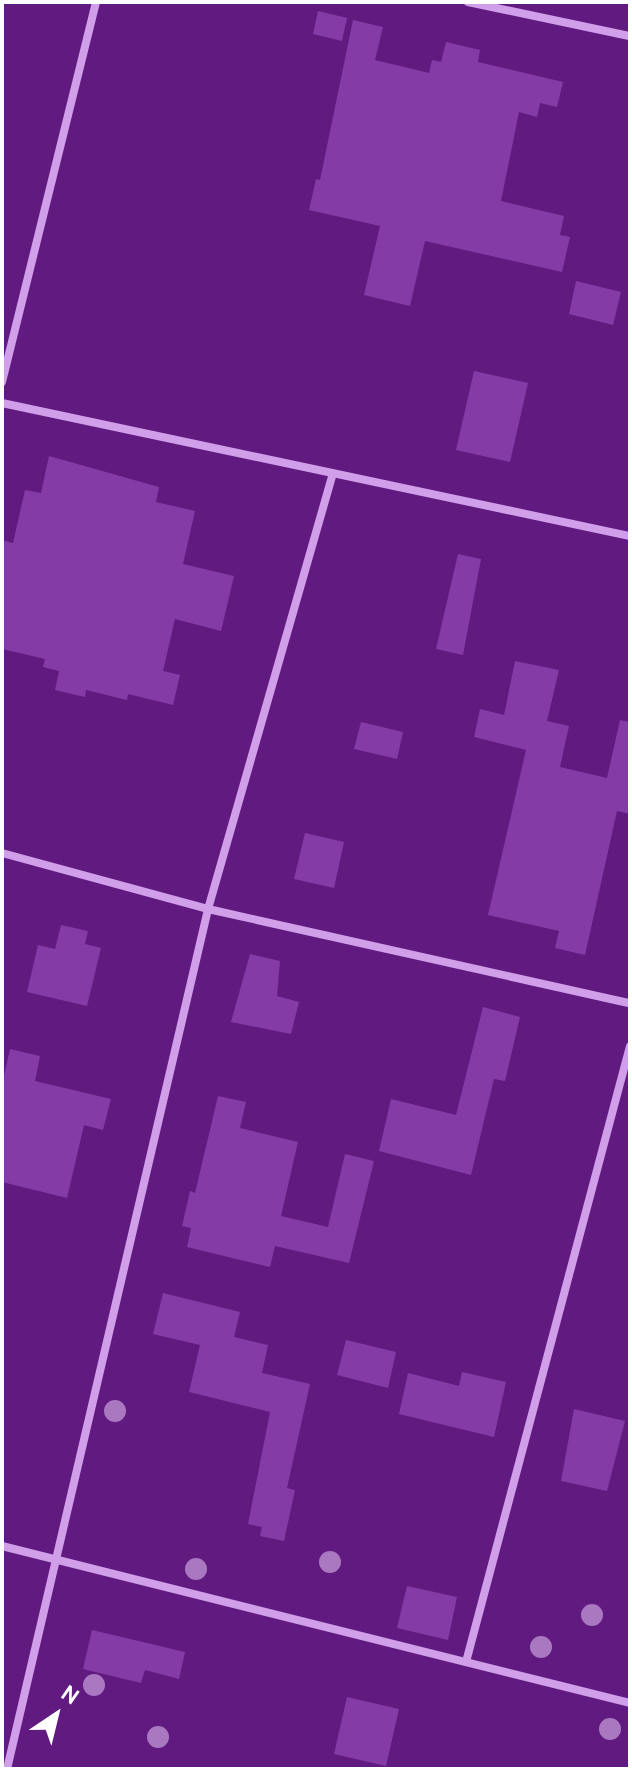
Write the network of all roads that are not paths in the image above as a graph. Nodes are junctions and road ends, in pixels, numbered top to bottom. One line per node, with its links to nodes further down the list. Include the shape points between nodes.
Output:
1 (96, 2): 4 (street)
2 (468, 2): 3 (street)
3 (630, 36)
4 (2, 382)
5 (2, 403): 6 (street)
6 (332, 477): 7 (street); 9 (street)
7 (630, 536)
8 (2, 853): 9 (street)
9 (208, 909): 10 (street); 13 (street)
10 (630, 1003)
11 (630, 1046): 14 (street)
12 (2, 1546): 13 (street)
13 (57, 1556): 14 (street); 16 (street)
14 (466, 1662): 15 (street)
15 (630, 1703)
16 (7, 1769)

